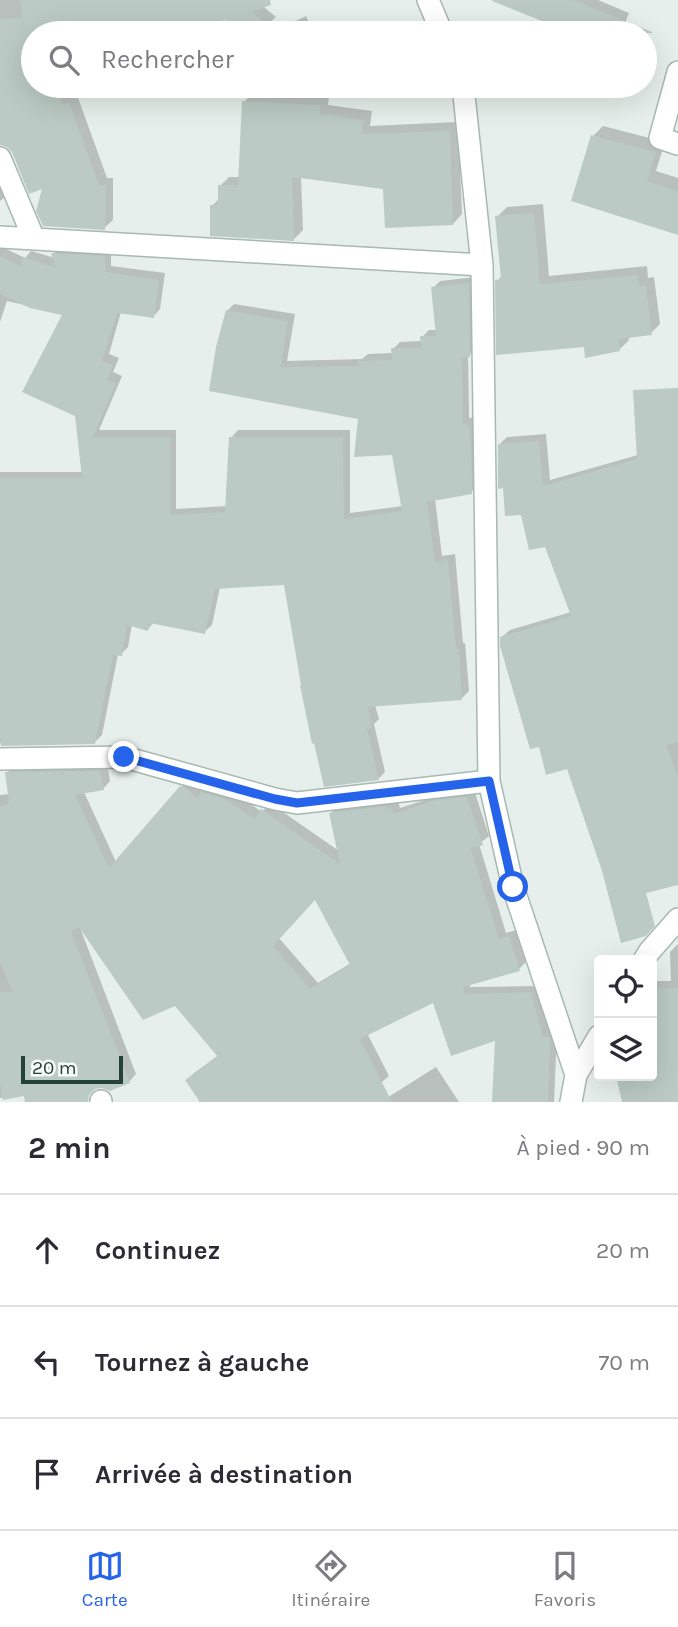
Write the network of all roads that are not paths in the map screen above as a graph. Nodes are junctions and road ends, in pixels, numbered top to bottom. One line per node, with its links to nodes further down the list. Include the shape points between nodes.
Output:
1 (428, 0): 2 (street)
2 (437, 21)
3 (678, 72): 5 (street, via 660,138)
4 (464, 98): 9 (street)
5 (678, 144)
6 (0, 158): 8 (street)
7 (0, 237): 8 (street)
8 (34, 239): 9 (street)
9 (482, 265): 11 (street)
10 (0, 759): 11 (street, via 124,757 297,803)
11 (489, 781): 15 (street, via 513,887)
12 (678, 919): 13 (street)
13 (647, 955)
14 (594, 1044): 15 (street)
15 (576, 1075): 16 (street)
16 (571, 1102)

